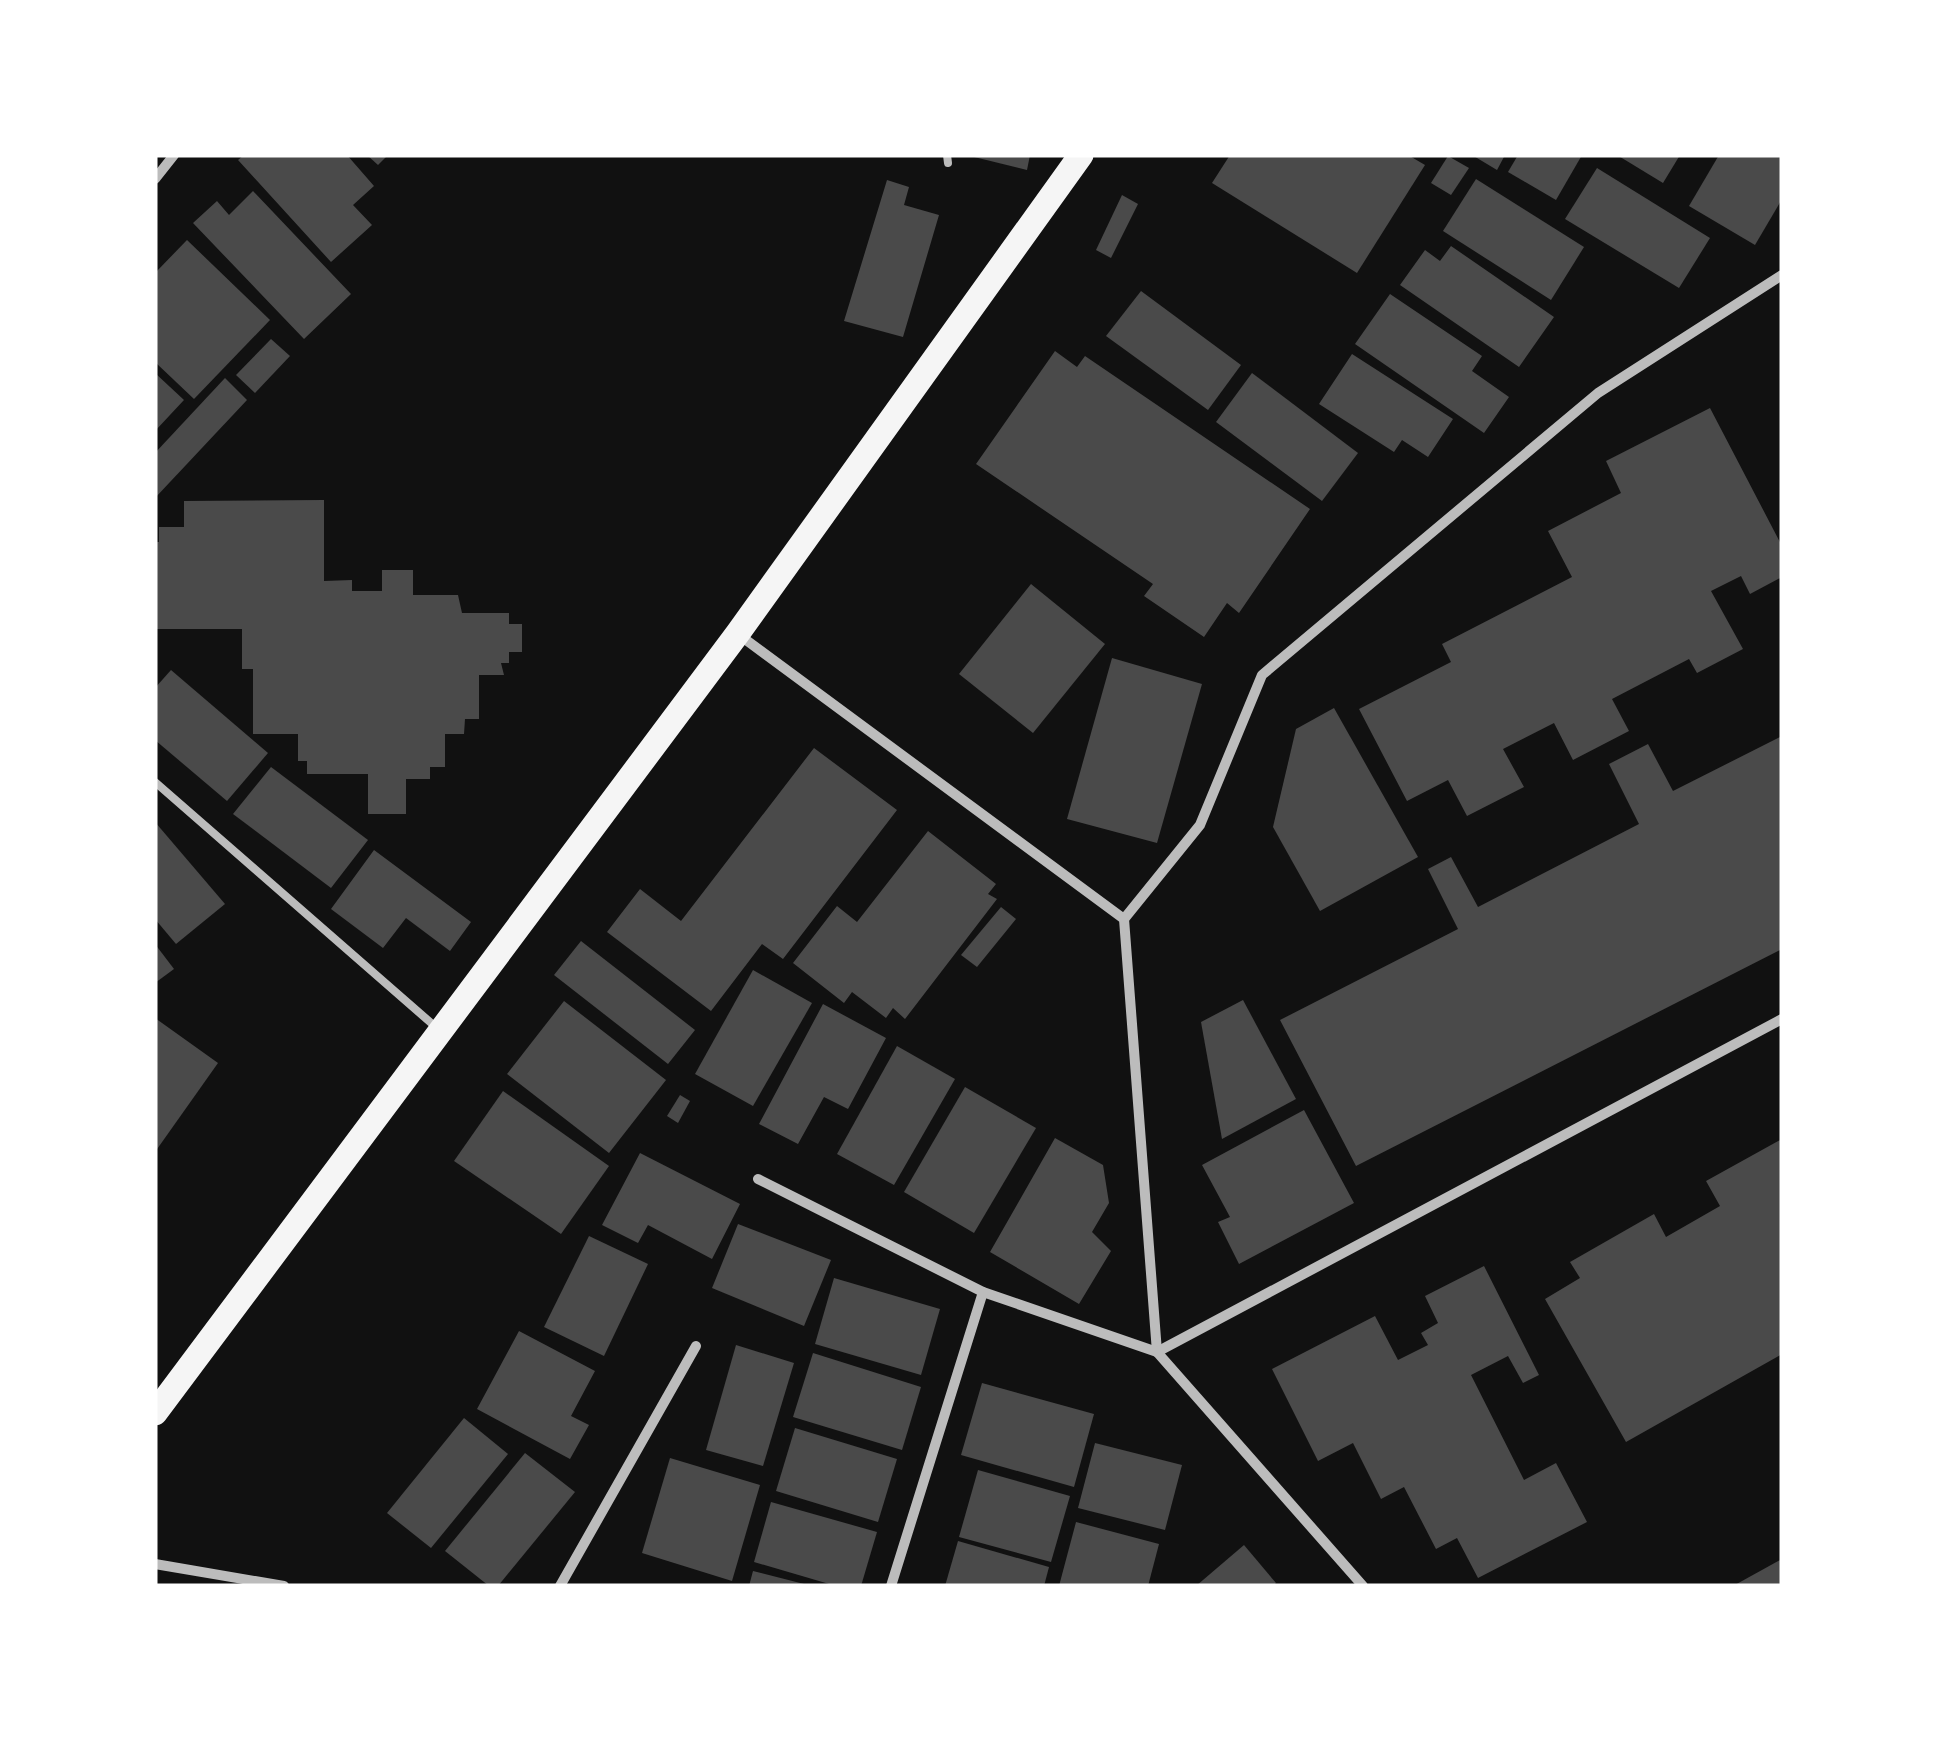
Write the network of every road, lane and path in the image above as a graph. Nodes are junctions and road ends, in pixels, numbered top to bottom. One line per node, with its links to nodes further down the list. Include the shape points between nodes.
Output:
1 (174, 155): 3 (street)
2 (1081, 155): 5 (main road)
3 (155, 179)
4 (1782, 274): 7 (street, via 1598,393 1262,676 1200,826)
5 (738, 633): 7 (street); 9 (main road)
6 (155, 782): 9 (lane)
7 (1124, 920): 13 (street)
8 (1782, 1018): 13 (street)
9 (440, 1031): 14 (main road)
10 (758, 1178): 11 (street)
11 (983, 1292): 13 (street); 18 (street)
12 (696, 1346): 17 (street)
13 (1157, 1352): 19 (street)
14 (155, 1413)
15 (155, 1564): 16 (street)
16 (284, 1586)
17 (560, 1586)
18 (891, 1586)
19 (1363, 1586)

